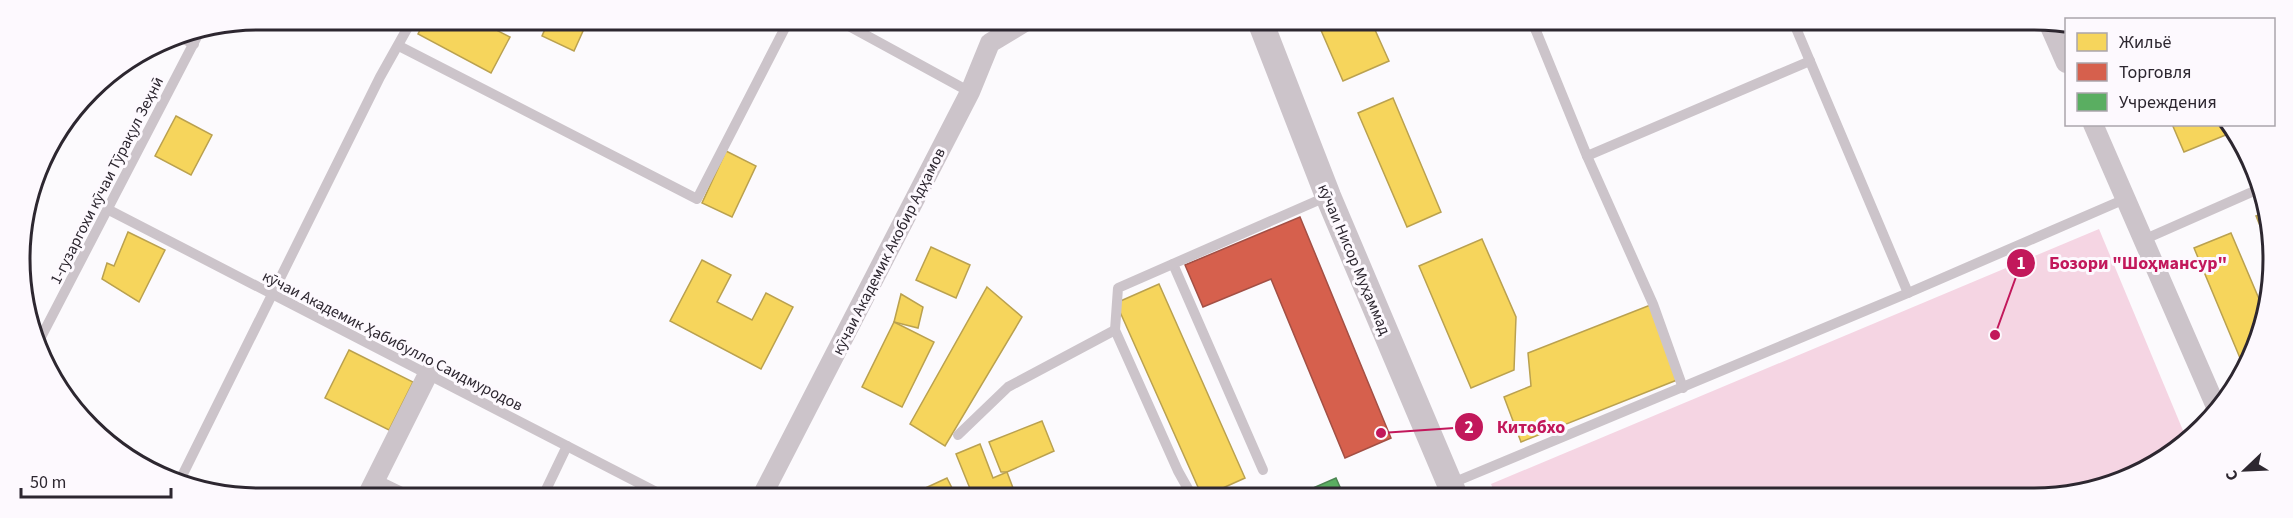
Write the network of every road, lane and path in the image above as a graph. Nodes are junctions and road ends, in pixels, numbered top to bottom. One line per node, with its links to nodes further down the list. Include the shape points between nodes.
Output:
1 (407, 30): 12 (lane)
2 (784, 30): 12 (lane, via 697,199)
3 (856, 30): 15 (lane)
4 (1011, 30): 15 (street, кӯчаи Академик Акобир Адҳамов, via 990,43)
5 (1263, 30): 19 (street, кӯчаи Нисор Муҳаммад)
6 (1536, 30): 17 (lane)
7 (1797, 30): 14 (lane)
8 (2052, 30): 13 (street)
9 (196, 39): 11 (lane, 1-гузаргохи кӯчаи Тӯрақул Зеҳнӣ)
10 (188, 41): 11 (lane)
11 (194, 44): 21 (lane, 1-гузаргохи кӯчаи Тӯрақул Зеҳнӣ)
12 (399, 46): 25 (lane, via 380,77)
13 (2065, 57)
14 (1810, 62): 17 (lane); 24 (lane)
15 (970, 92): 38 (street, кӯчаи Академик Акобир Адҳамов)
16 (2094, 126): 20 (street)
17 (1587, 156): 29 (lane, via 1653,304)
18 (2253, 192): 22 (lane)
19 (1328, 196): 23 (lane); 40 (street, кӯчаи Нисор Муҳаммад)
20 (2125, 199): 22 (street); 24 (lane)
21 (109, 210): 25 (lane, кӯчаи Академик Ҳабибулло Саидмуродов); 27 (lane, 1-гузаргохи кӯчаи Тӯрақул Зеҳнӣ)
22 (2143, 240): 30 (street)
23 (1173, 264): 26 (lane, via 1118,288); 33 (lane)
24 (1908, 293): 29 (lane)
25 (273, 296): 28 (lane, кӯчаи Академик Ҳабибулло Саидмуродов); 34 (lane)
26 (1115, 330): 31 (lane, via 1008,387); 39 (lane)
27 (43, 335)
28 (428, 374): 32 (lane, кӯчаи Академик Ҳабибулло Саидмуродов); 35 (street)
29 (1683, 388): 41 (lane)
30 (2213, 401)
31 (958, 435)
32 (567, 446): 36 (lane); 37 (lane, кӯчаи Академик Ҳабибулло Саидмуродов)
33 (1263, 470)
34 (182, 475)
35 (371, 488)
36 (547, 488)
37 (648, 488)
38 (766, 488)
39 (1188, 488)
40 (1451, 488)
41 (1457, 488)

